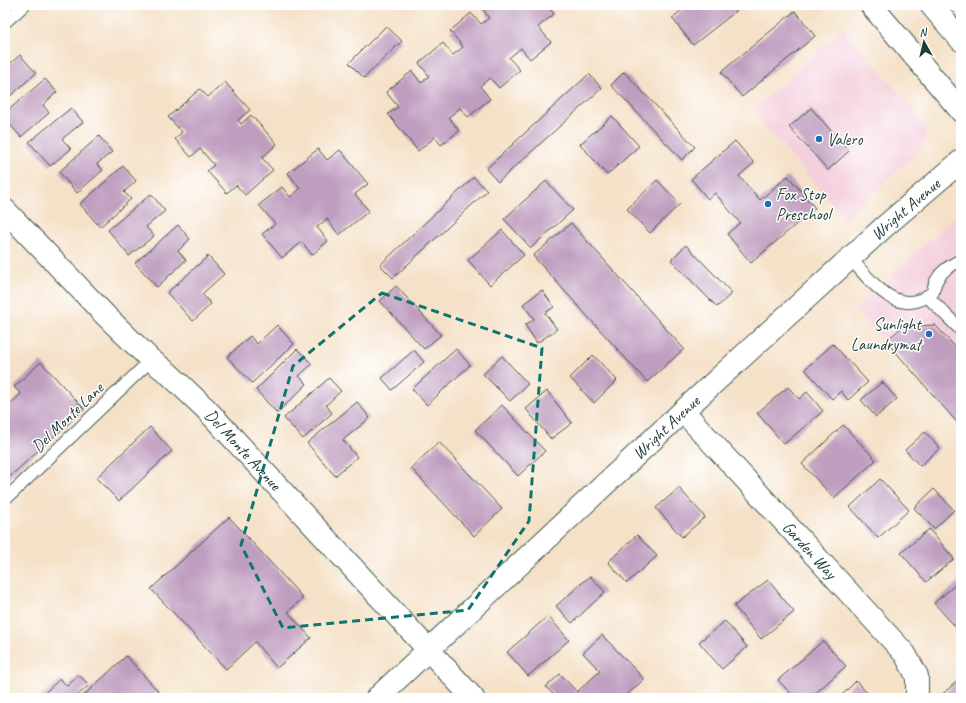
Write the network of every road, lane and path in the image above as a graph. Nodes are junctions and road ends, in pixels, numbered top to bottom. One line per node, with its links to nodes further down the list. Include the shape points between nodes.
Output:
1 (24, 5): 4 (lane)
2 (871, 5): 6 (street)
3 (931, 5): 5 (street)
4 (5, 22)
5 (961, 40)
6 (961, 111)
7 (961, 161): 9 (street, Wright Avenue)
8 (5, 210): 13 (street, Del Monte Avenue)
9 (850, 258): 11 (lane, via 882,293 888,296 916,301); 14 (street, Wright Avenue)
10 (961, 260): 11 (lane, via 952,264 934,281 933,292)
11 (927, 296): 12 (lane)
12 (961, 330)
13 (151, 360): 15 (lane, Del Monte Lane, via 16,490); 16 (street, Del Monte Avenue, via 206,409)
14 (683, 411): 16 (street, Wright Avenue); 19 (street, Garden Way, via 905,654 918,676)
15 (5, 497)
16 (428, 650): 17 (street, Wright Avenue); 18 (street, Del Monte Avenue)
17 (377, 698)
18 (473, 698)
19 (917, 698)

